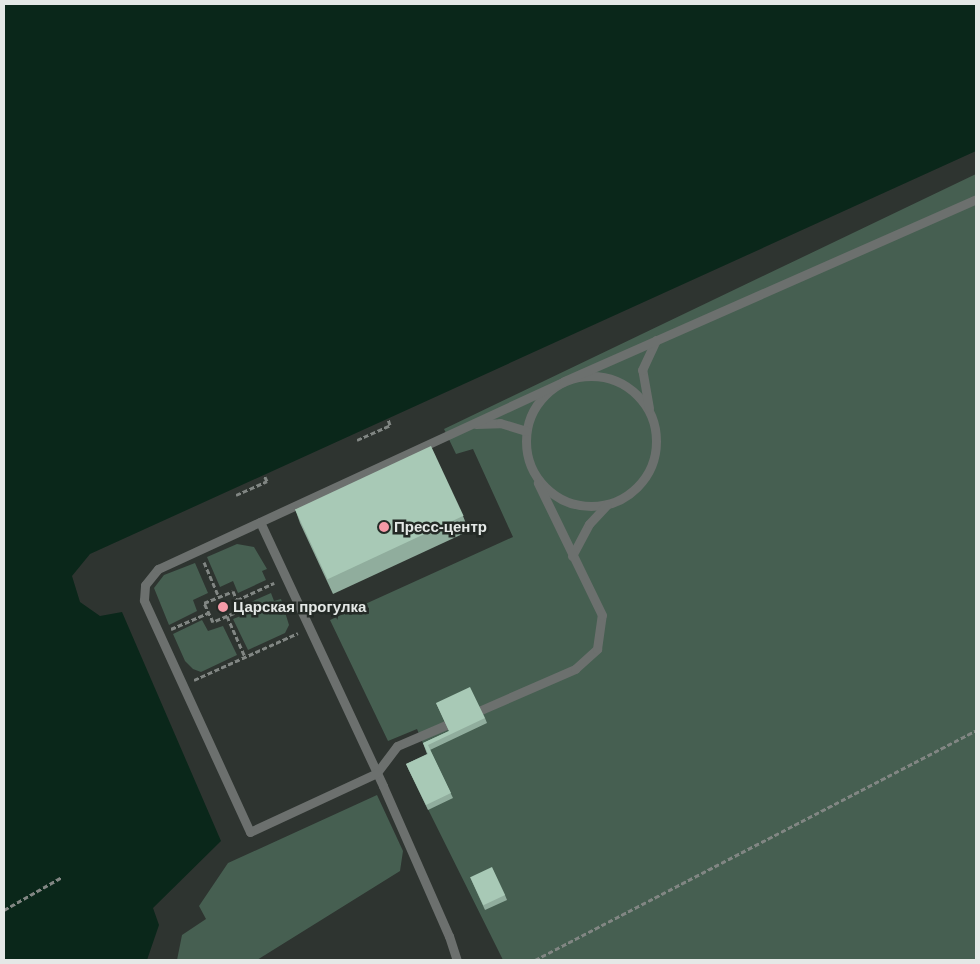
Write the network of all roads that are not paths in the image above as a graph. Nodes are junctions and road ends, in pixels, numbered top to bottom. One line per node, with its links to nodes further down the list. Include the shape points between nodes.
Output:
1 (976, 199): 2 (lane)
2 (656, 340): 3 (lane); 4 (lane, via 642,370)
3 (564, 381): 4 (lane, via 587,376 606,377 624,384); 5 (lane); 6 (lane, via 539,400)
4 (649, 410): 8 (lane, via 656,435 652,464 633,492)
5 (471, 425): 6 (lane, via 500,423); 9 (lane)
6 (526, 430): 7 (lane, via 525,448)
7 (531, 470): 8 (lane, via 550,493 572,504); 10 (lane)
8 (607, 505): 10 (lane, via 589,524)
9 (260, 522): 13 (lane); 13 (lane, via 158,569 145,585 144,600 250,832)
10 (572, 556): 11 (lane, via 602,615 597,649 576,669)
11 (481, 710)
12 (446, 725): 13 (lane, via 397,746)
13 (377, 773): 14 (lane)
14 (457, 960)

